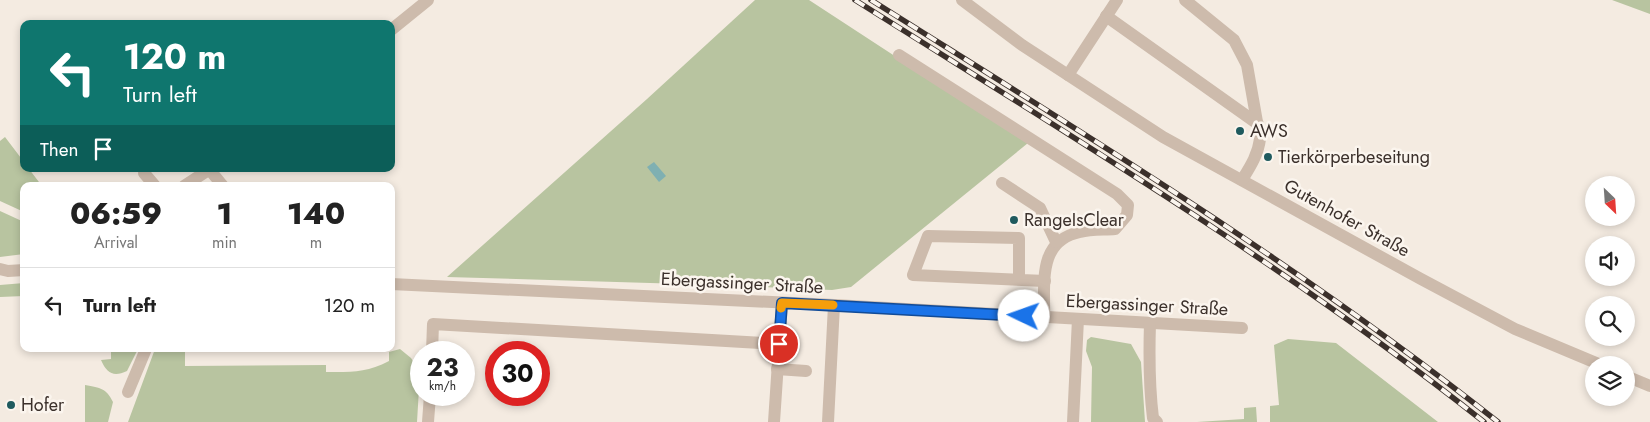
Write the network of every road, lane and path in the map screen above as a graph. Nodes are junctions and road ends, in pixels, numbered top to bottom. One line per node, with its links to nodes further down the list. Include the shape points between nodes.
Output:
1 (428, 0): 6 (street)
2 (962, 0): 8 (street, Gutenhofer Straße)
3 (1117, 0): 5 (street)
4 (1184, 0): 9 (street, via 1234,40 1247,65)
5 (1106, 16): 8 (street); 9 (street)
6 (395, 27)
7 (899, 55): 18 (street, via 1128,204 1127,215 1115,229 1079,232)
8 (1068, 75): 13 (street, Gutenhofer Straße, via 1163,137)
9 (1258, 124): 13 (street, via 1259,148)
10 (205, 172): 15 (street)
11 (212, 172): 16 (street)
12 (144, 173): 14 (street)
13 (1242, 180): 33 (street, Gutenhofer Straße, via 1515,329)
14 (152, 182)
15 (190, 182)
16 (220, 182)
17 (1002, 183): 18 (street, via 1040,208)
18 (1056, 242): 22 (street, via 1049,254)
19 (20, 270): 20 (street)
20 (2, 271)
21 (1018, 280): 21 (street, via 1019,238 928,236 912,275); 22 (street)
22 (1045, 281): 26 (street)
23 (397, 284): 24 (street, Ebergassinger Straße)
24 (782, 303): 25 (street, Ebergassinger Straße); 31 (street)
25 (834, 305): 26 (street, Ebergassinger Straße); 42 (street)
26 (1044, 317): 27 (street, Ebergassinger Straße)
27 (1078, 319): 28 (street, Ebergassinger Straße); 43 (street)
28 (1150, 323): 29 (street, Ebergassinger Straße); 44 (street, via 1151,398 1153,418)
29 (1242, 328)
30 (432, 341): 31 (street, via 433,324)
31 (779, 344): 34 (street)
32 (145, 352): 38 (street)
33 (1585, 358)
34 (777, 370): 35 (street); 41 (street)
35 (806, 371)
36 (1635, 380): 37 (street)
37 (1650, 386)
38 (128, 392)
39 (429, 406): 40 (street)
40 (428, 422)
41 (774, 422)
42 (828, 422)
43 (1073, 422)
44 (1157, 422)

